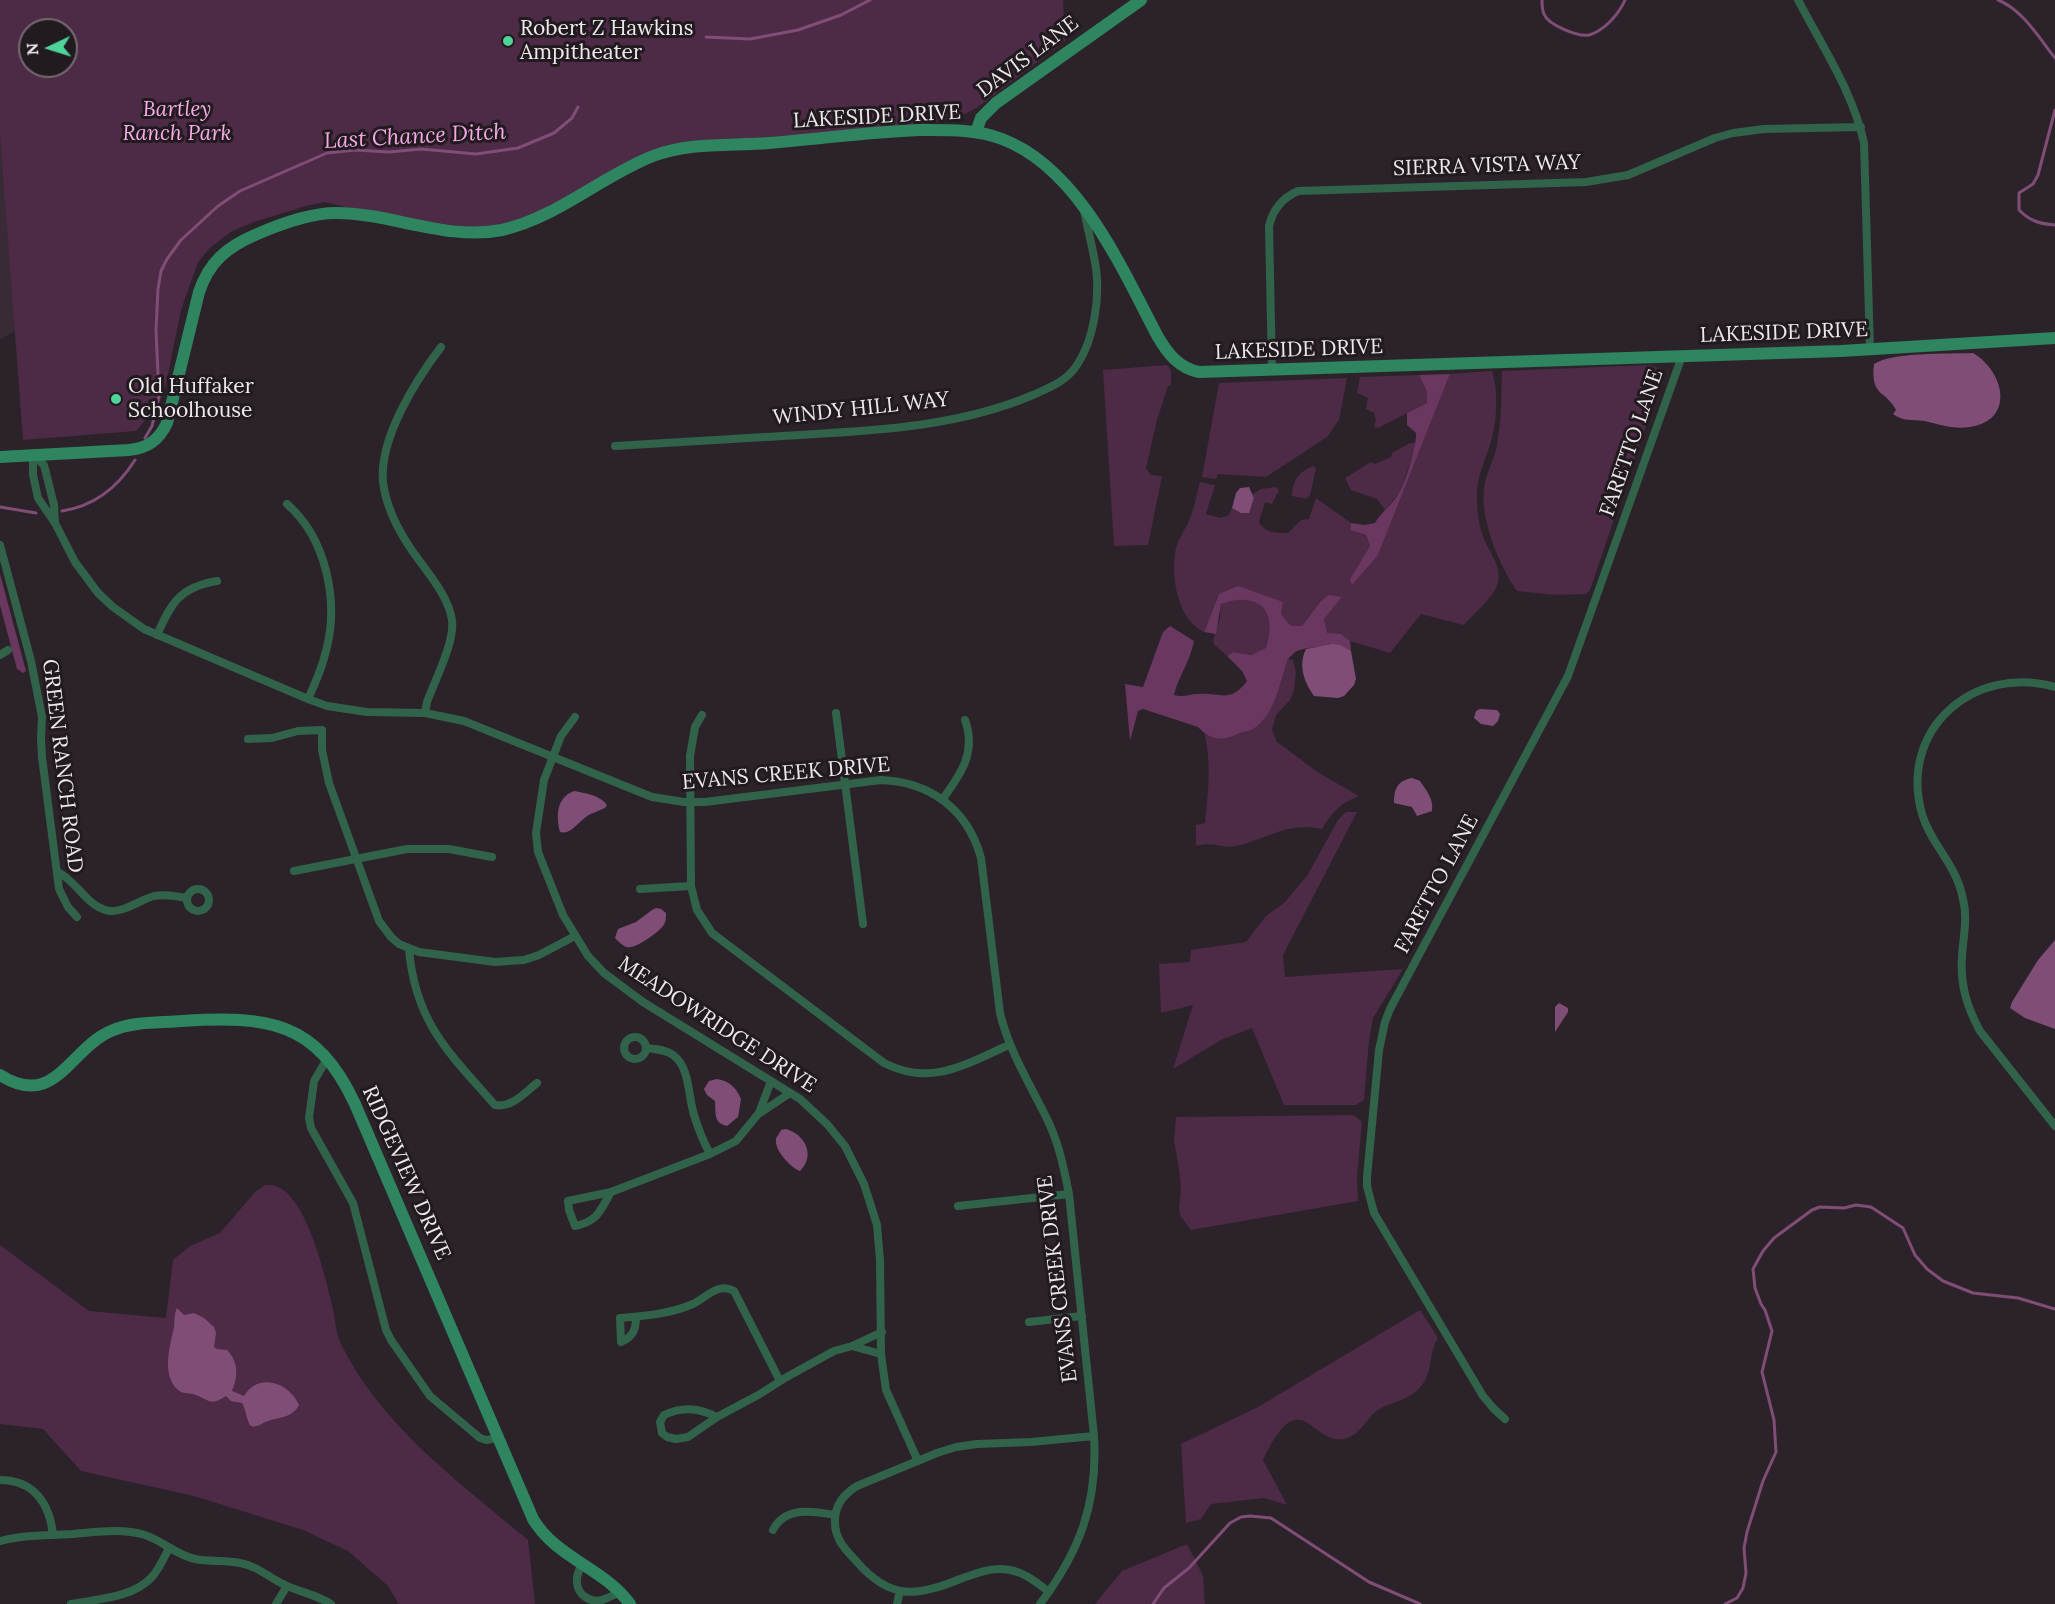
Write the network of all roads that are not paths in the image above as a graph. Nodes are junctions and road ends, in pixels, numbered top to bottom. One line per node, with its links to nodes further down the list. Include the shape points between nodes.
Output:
1 (1141, 0): 4 (street, DAVIS LANE, via 996,103 981,118)
2 (1798, 0): 3 (street, via 1848,94)
3 (1861, 127): 8 (street, via 1866,162); 10 (street, SIERRA VISTA WAY, via 1733,133 1628,175 1586,182 1298,191 1275,208 1269,226)
4 (976, 132): 5 (street, LAKESIDE DRIVE, via 1028,151); 12 (street, LAKESIDE DRIVE, via 866,132 673,150 640,162 532,220 498,231 458,231 341,213 279,226 232,246 210,267 199,292 167,423 156,440 136,450)
5 (1083, 206): 10 (street, LAKESIDE DRIVE, via 1158,337 1179,364 1199,372); 11 (street, WINDY HILL WAY, via 1096,267 1096,306 1081,357 1057,383 990,410 910,426)
6 (2055, 338): 8 (street, LAKESIDE DRIVE)
7 (441, 347): 21 (street, via 407,398 392,434 383,482 404,539 452,619 452,632)
8 (1870, 349): 9 (street, LAKESIDE DRIVE)
9 (1682, 356): 10 (street, LAKESIDE DRIVE); 63 (street, FARETTO LANE, via 1568,676 1390,1009 1381,1035 1367,1177 1374,1213 1483,1396)
10 (1272, 371)
11 (615, 446)
12 (33, 455): 13 (street, LAKESIDE DRIVE); 15 (street, via 38,498); 15 (street, via 44,465)
13 (0, 457)
14 (287, 504): 20 (street, via 299,514 316,545 330,597 330,635)
15 (55, 523): 18 (street, via 91,585 128,619)
16 (0, 545): 34 (street, GREEN RANCH ROAD, via 26,637 42,717)
17 (217, 580): 18 (street, via 183,592)
18 (157, 635): 20 (street)
19 (2055, 687): 50 (street, via 2010,682 1978,691 1958,702 1941,718 1924,746 1917,789 1927,826 1961,887 1966,916 1961,973 1971,1015)
20 (308, 699): 21 (street, via 347,710)
21 (425, 713): 27 (street, via 464,721)
22 (836, 713): 28 (street)
23 (702, 715): 30 (street, via 692,739)
24 (575, 717): 27 (street, MEADOWRIDGE DRIVE)
25 (966, 720): 29 (street, via 969,756)
26 (248, 739): 32 (street, via 322,730 329,783)
27 (549, 755): 30 (street, EVANS CREEK DRIVE, via 652,796); 40 (street, MEADOWRIDGE DRIVE, via 536,833 538,852)
28 (845, 784): 29 (street, EVANS CREEK DRIVE, via 896,781 923,788); 30 (street, EVANS CREEK DRIVE); 39 (street)
29 (942, 800): 42 (street, EVANS CREEK DRIVE, via 963,820 979,851 1000,1013)
30 (691, 803): 35 (street)
31 (492, 857): 32 (street, via 427,848)
32 (356, 860): 33 (street); 41 (street, via 379,921 391,937)
33 (294, 871)
34 (57, 872): 37 (street, via 97,905 111,911 154,896); 38 (street, GREEN RANCH ROAD, via 63,899)
35 (692, 886): 36 (street); 42 (street, via 703,922 721,942 884,1063 919,1074 946,1071)
36 (640, 889)
37 (186, 898)
38 (77, 917)
39 (863, 924)
40 (575, 936): 41 (street, via 539,955 510,962); 46 (street, MEADOWRIDGE DRIVE, via 596,965 624,988)
41 (409, 949): 47 (street, via 415,988 428,1022 448,1052 495,1105 514,1102)
42 (1009, 1045): 53 (street, EVANS CREEK DRIVE, via 1048,1121)
43 (646, 1048): 51 (street, via 666,1051 681,1063)
44 (327, 1059): 45 (street, RIDGEVIEW DRIVE, via 305,1040 277,1026 249,1020 141,1023 119,1028 94,1041 62,1073 45,1083 25,1085); 65 (street, RIDGEVIEW DRIVE, via 355,1104); 65 (street, via 314,1081 310,1128 352,1203 386,1330 435,1401 480,1438)
45 (0, 1075)
46 (771, 1081): 48 (street, MEADOWRIDGE DRIVE); 49 (street)
47 (537, 1083)
48 (790, 1093): 49 (street); 58 (street, MEADOWRIDGE DRIVE, via 814,1111 845,1146 864,1184 877,1225)
49 (759, 1113): 51 (street, via 736,1141)
50 (2055, 1126)
51 (710, 1154): 52 (street)
52 (612, 1192): 52 (street, via 568,1201 574,1226 589,1223 597,1216)
53 (1069, 1194): 54 (street); 55 (street, EVANS CREEK DRIVE)
54 (958, 1206)
55 (1082, 1316): 57 (street); 64 (street, EVANS CREEK DRIVE)
56 (636, 1317): 61 (street, via 676,1310 727,1287 734,1291)
57 (1029, 1322)
58 (882, 1332): 59 (street); 60 (street, MEADOWRIDGE DRIVE)
59 (852, 1346): 60 (street); 61 (street, via 834,1351)
60 (880, 1354): 66 (street, MEADOWRIDGE DRIVE, via 886,1389)
61 (780, 1381): 62 (street)
62 (717, 1417): 62 (street, via 688,1437 676,1439 662,1433 660,1422 664,1415 680,1408)
63 (1505, 1419)
64 (1094, 1436): 66 (street, via 977,1444); 77 (street, EVANS CREEK DRIVE, via 1095,1471 1088,1513 1074,1552)
65 (498, 1438): 73 (street, RIDGEVIEW DRIVE, via 538,1528 556,1547)
66 (918, 1461): 68 (street, via 857,1485 842,1498)
67 (0, 1480): 70 (street, via 19,1482 38,1494 49,1512)
68 (835, 1515): 69 (street, via 813,1511 787,1515); 75 (street, via 836,1534 844,1548 877,1581)
69 (772, 1530)
70 (53, 1535): 71 (street); 72 (street, via 135,1532)
71 (0, 1541)
72 (169, 1548): 74 (street, via 192,1558 243,1563); 78 (street, via 157,1571 143,1585 125,1593)
73 (582, 1564): 76 (street, RIDGEVIEW DRIVE); 76 (street, via 577,1584 588,1599 601,1600)
74 (287, 1586): 79 (street); 80 (street)
75 (900, 1591): 77 (street, via 925,1592 981,1571 1004,1569 1027,1576); 82 (street)
76 (620, 1592): 81 (street, RIDGEVIEW DRIVE)
77 (1049, 1592): 83 (street, EVANS CREEK DRIVE)
78 (71, 1604)
79 (276, 1604)
80 (331, 1604)
81 (630, 1604)
82 (897, 1604)
83 (1040, 1604)

